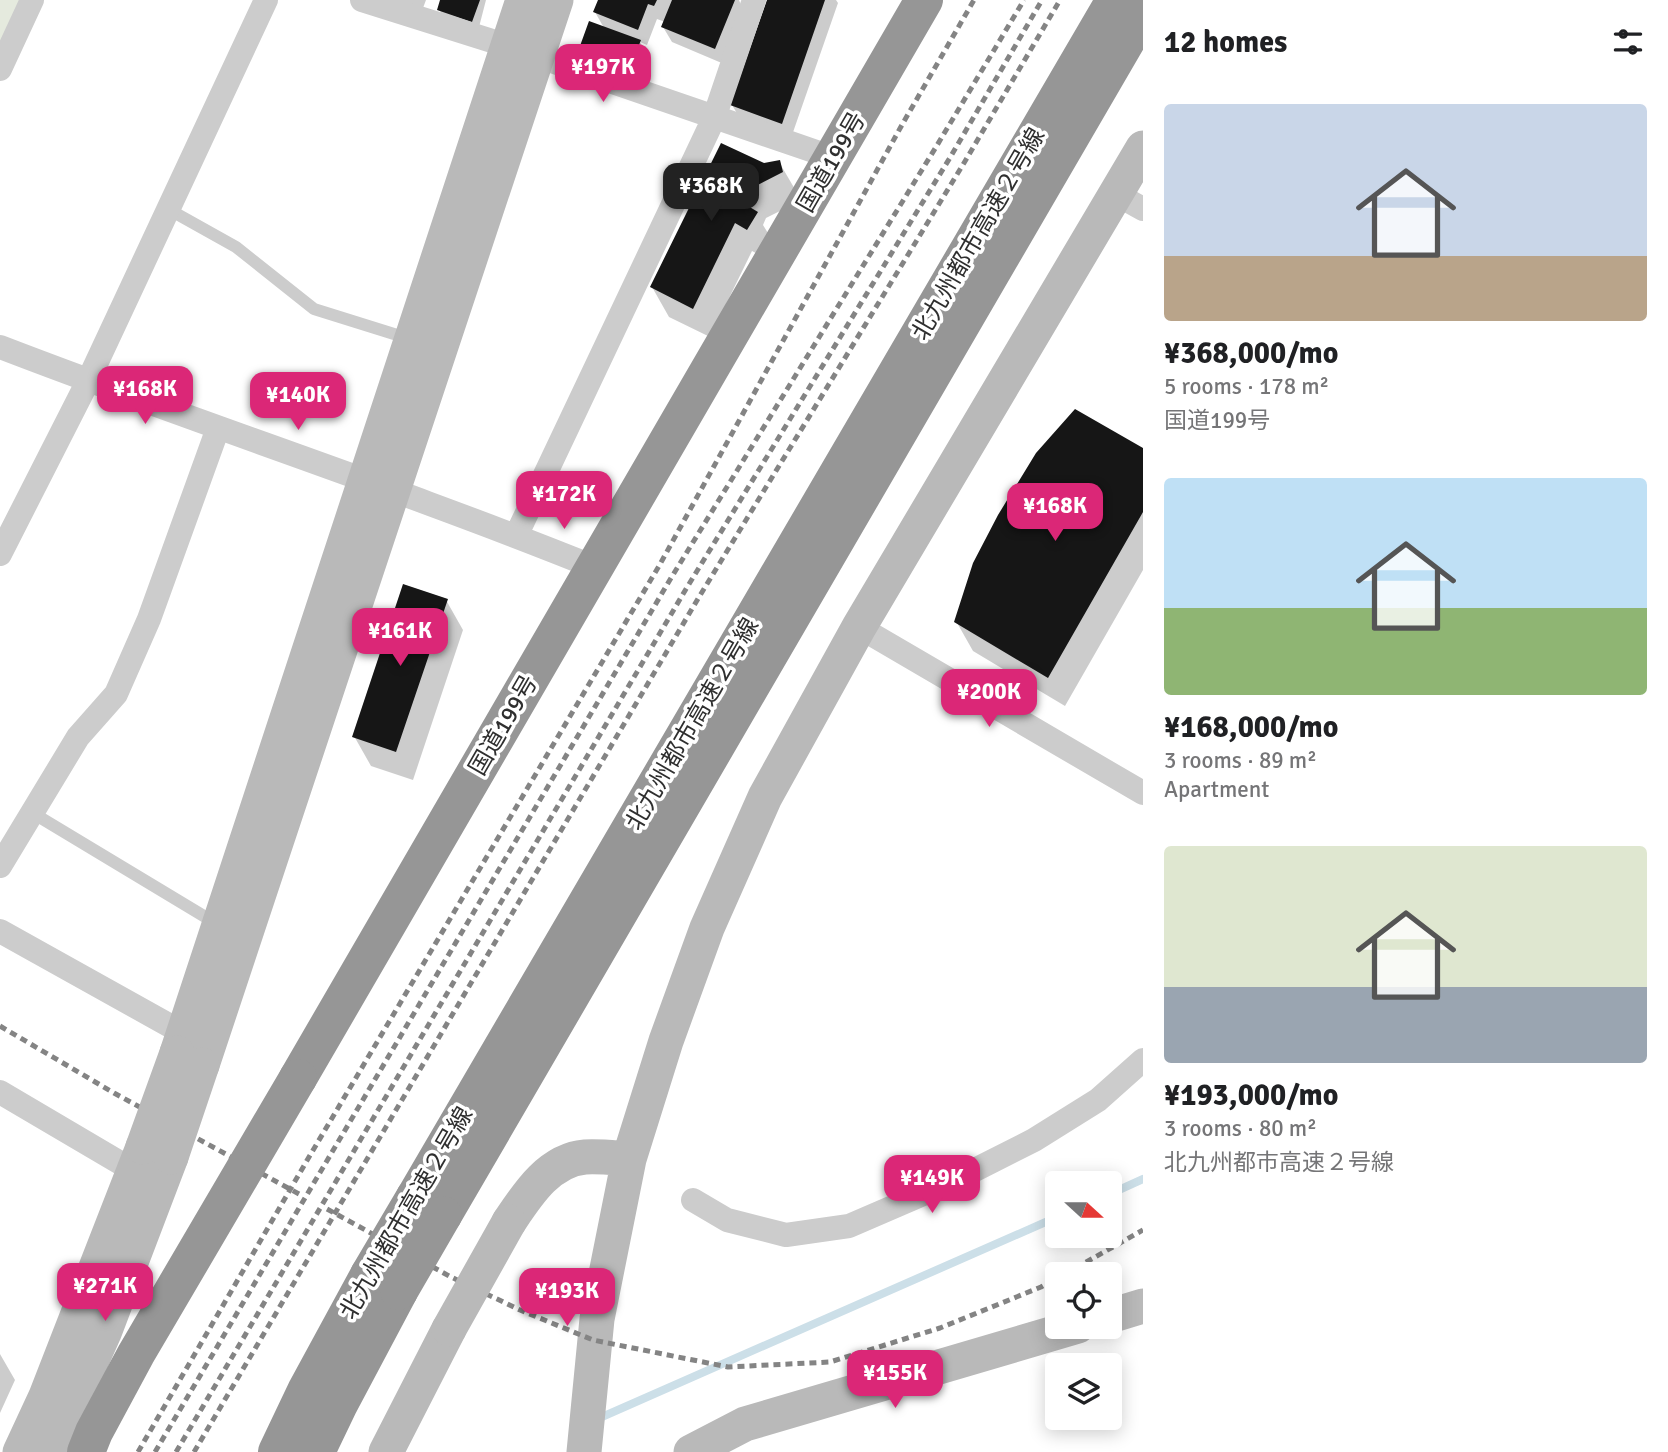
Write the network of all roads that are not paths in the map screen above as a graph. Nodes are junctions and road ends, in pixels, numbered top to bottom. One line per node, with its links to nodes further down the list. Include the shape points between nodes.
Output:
1 (32, 0): 13 (street)
2 (266, 0): 18 (street)
3 (362, 0): 11 (street)
4 (523, 0): 11 (street)
5 (556, 0): 11 (street)
6 (754, 0): 14 (street)
7 (924, 0): 16 (highway, 国道199号)
8 (1115, 0): 39 (highway, 北九州都市高速２号線)
9 (1143, 12): 12 (highway)
10 (1143, 21): 12 (highway)
11 (522, 51): 14 (street); 19 (street); 23 (street)
12 (1121, 51): 39 (highway, 北九州都市高速２号線)
13 (0, 69)
14 (714, 118): 16 (street); 24 (street)
15 (1143, 148): 17 (street)
16 (834, 158): 26 (highway, 国道199号)
17 (1129, 201): 27 (street)
18 (168, 209): 19 (lane, via 236,247 314,309); 21 (street)
19 (411, 339): 23 (street)
20 (0, 347): 21 (street)
21 (88, 381): 22 (street); 25 (street)
22 (218, 428): 23 (street); 29 (street, via 149,619 116,694 78,737)
23 (379, 485): 24 (street); 31 (street); 33 (street)
24 (516, 536): 26 (street)
25 (0, 554)
26 (594, 567): 46 (highway, 国道199号, bridge, via 136,1354)
27 (859, 627): 28 (street); 37 (street, via 765,797 707,928)
28 (1143, 793)
29 (31, 812): 30 (street); 31 (lane)
30 (0, 866)
31 (219, 925): 33 (street)
32 (0, 930): 33 (street)
33 (187, 1051): 36 (street, bridge)
34 (1143, 1060): 38 (street, via 1098,1100 1034,1140 849,1226 786,1235 727,1220)
35 (0, 1092): 36 (street)
36 (150, 1158): 44 (street); 45 (street, via 104,1333)
37 (629, 1159): 49 (street, bridge, via 583,1157 555,1168 530,1192 449,1329); 50 (street, via 597,1319)
38 (693, 1199)
39 (429, 1206): 40 (highway, 北九州都市高速２号線, bridge)
40 (384, 1283): 47 (highway, 北九州都市高速２号線, via 307,1388); 48 (highway, 北九州都市高速２号線)
41 (1143, 1306): 42 (street)
42 (1122, 1312)
43 (1045, 1336): 51 (street, via 745,1424)
44 (20, 1452)
45 (51, 1452)
46 (86, 1452)
47 (277, 1452)
48 (316, 1452)
49 (386, 1452)
50 (584, 1452)
51 (691, 1452)

